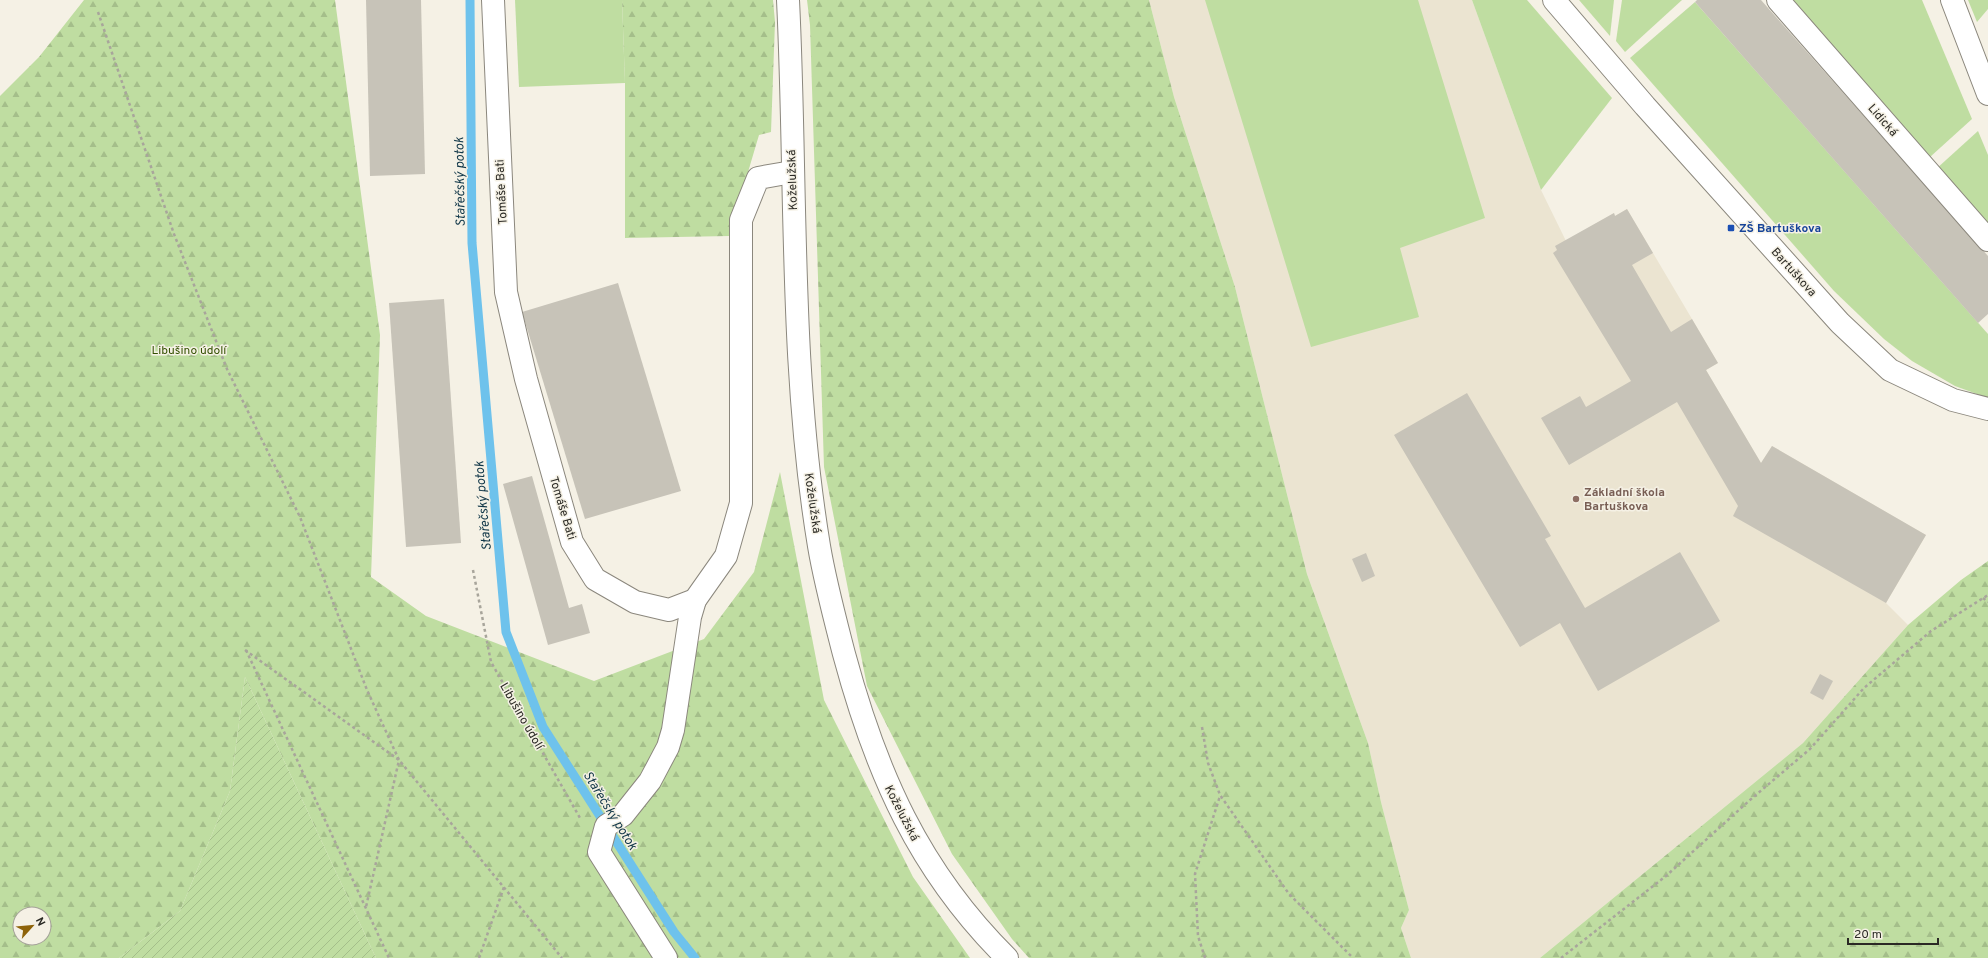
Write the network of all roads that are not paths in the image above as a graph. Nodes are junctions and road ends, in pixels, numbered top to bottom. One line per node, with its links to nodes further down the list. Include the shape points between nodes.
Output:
1 (493, 0): 10 (street, Tomáše Bati, via 506,292 526,379 572,542 595,578 634,602 669,610)
2 (788, 0): 7 (street, Koželužská)
3 (1554, 0): 9 (street, Bartuškova, via 1840,324 1890,370 1953,400)
4 (1778, 0): 8 (street, Lidická)
5 (1952, 0): 6 (street)
6 (1988, 94)
7 (792, 172): 10 (street, via 758,178 740,220 741,503 726,556); 12 (street, Koželužská, via 797,328 808,468 820,548 853,686 867,734 906,824 951,894)
8 (1988, 240)
9 (1988, 408)
10 (695, 600): 11 (street, via 668,747 650,781 623,815 606,826 598,852)
11 (666, 958)
12 (1007, 958)

